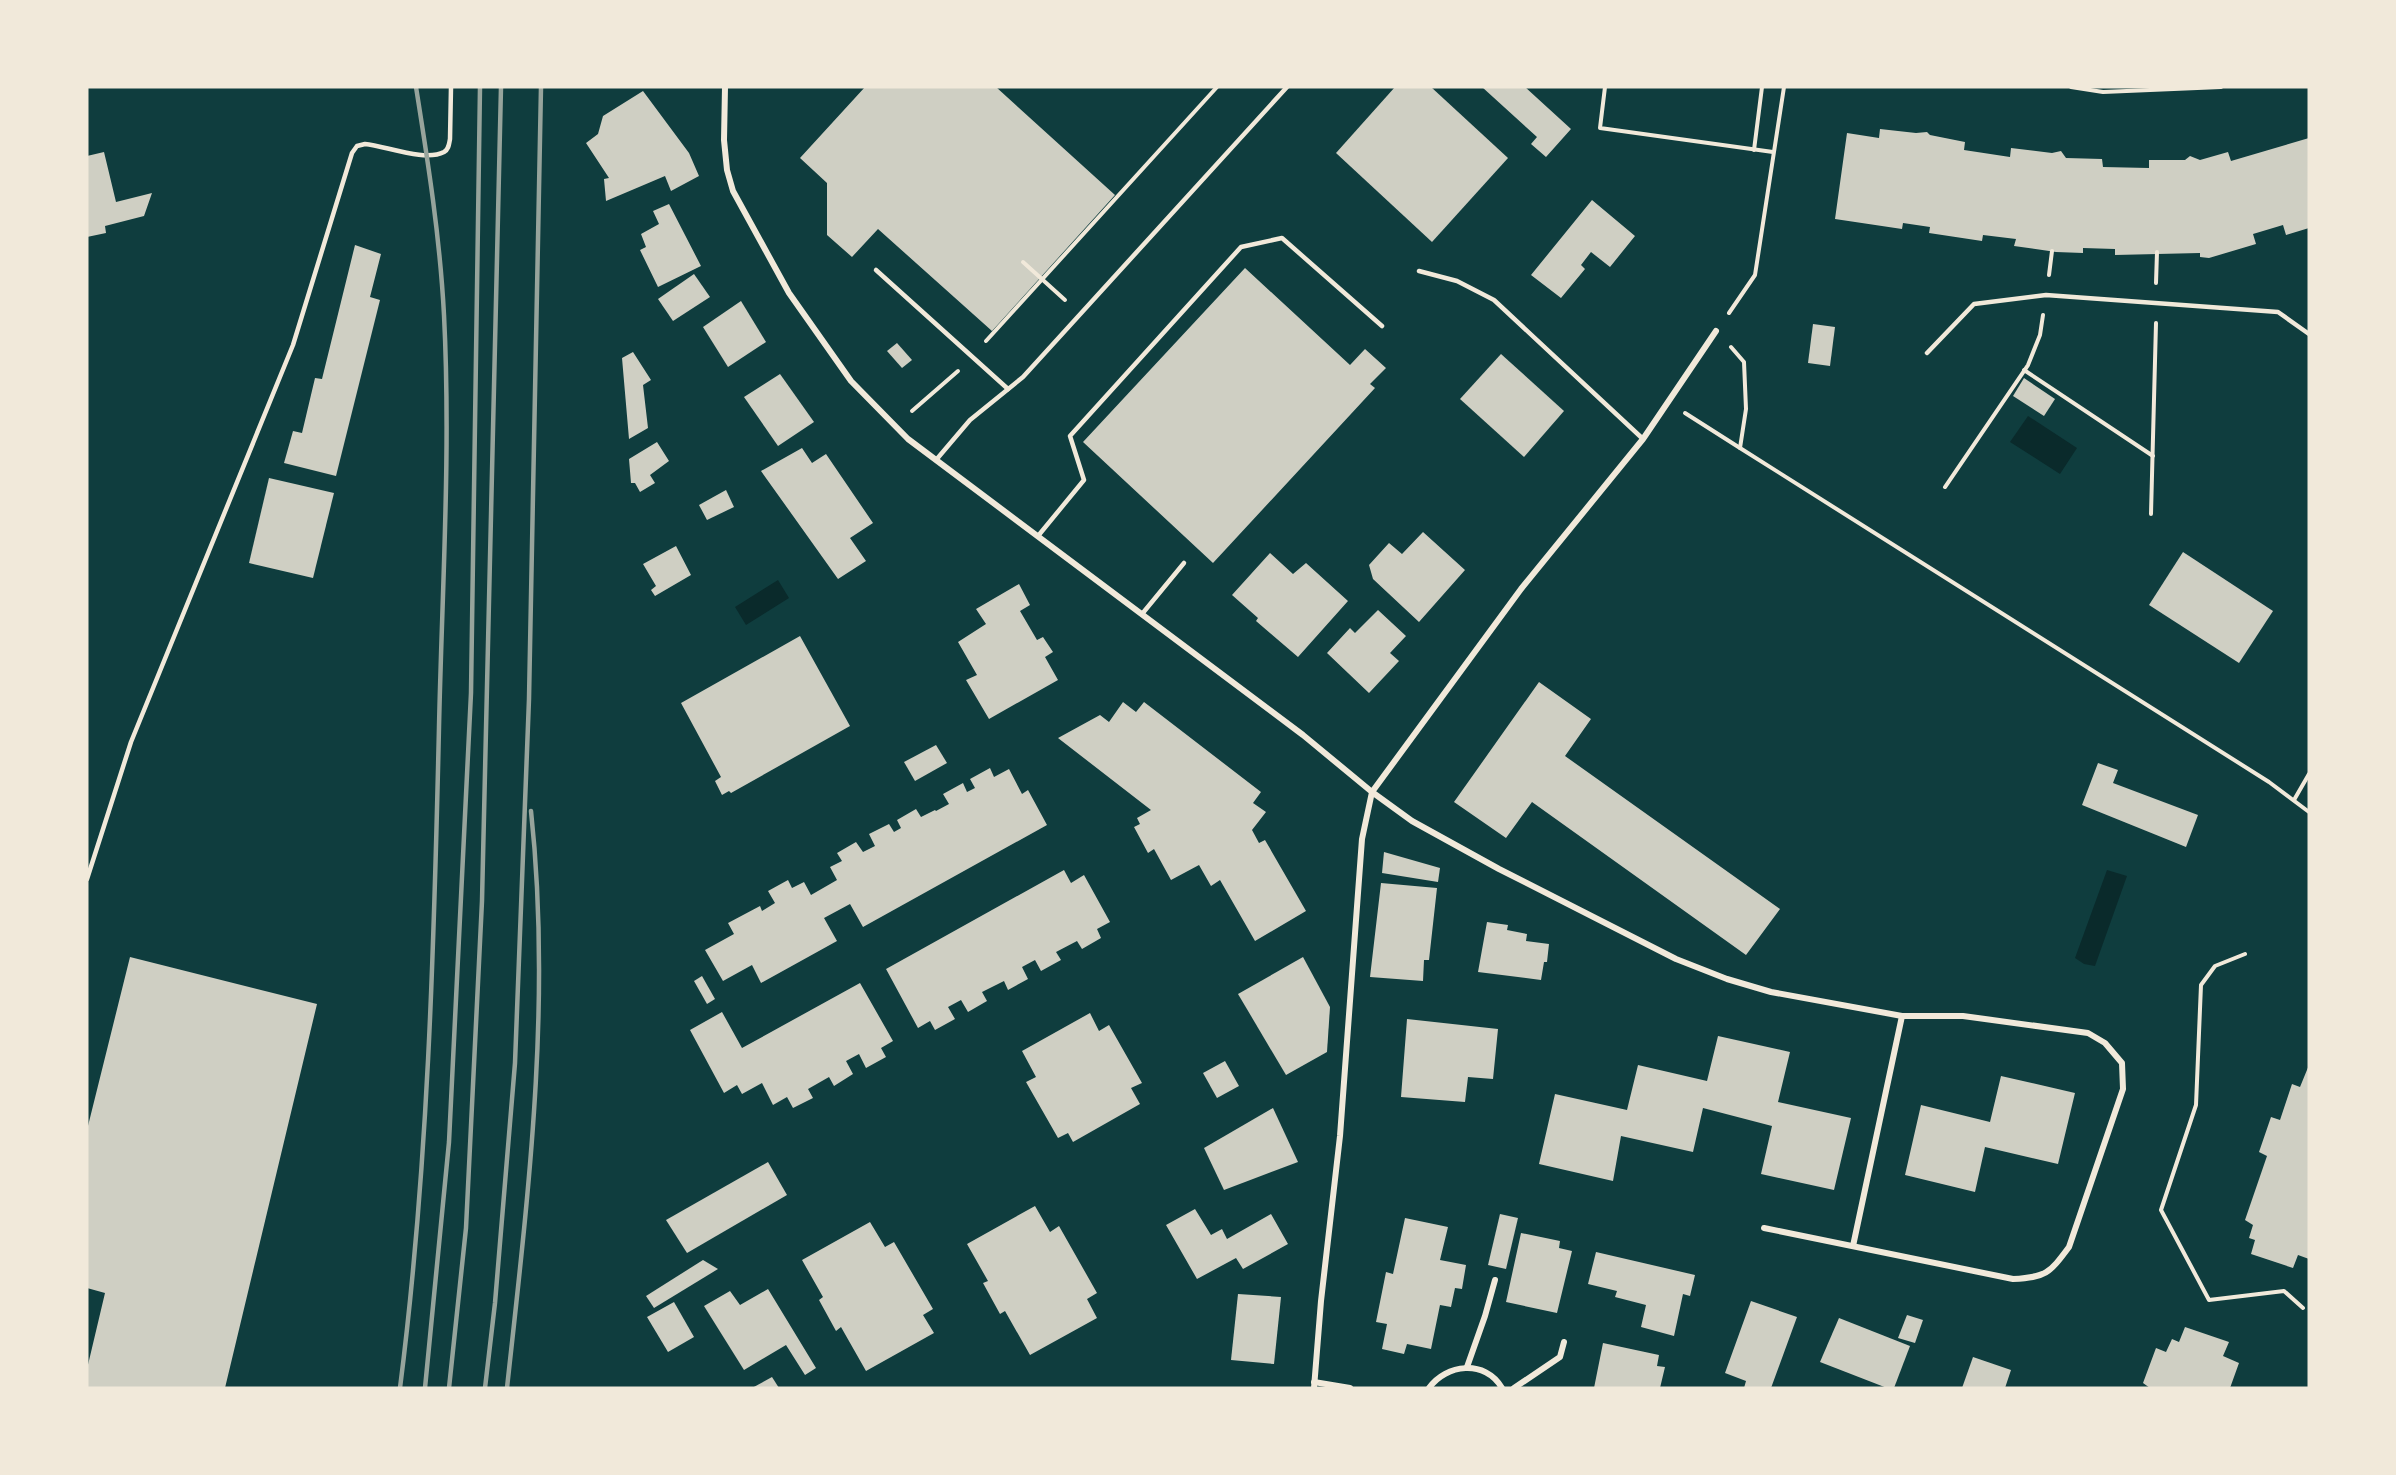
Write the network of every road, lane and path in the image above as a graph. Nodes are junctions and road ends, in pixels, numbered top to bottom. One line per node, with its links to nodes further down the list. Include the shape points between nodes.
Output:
1 (451, 87): 43 (lane, via 450,140 443,152 416,154 365,144 351,153 293,345 131,742)
2 (725, 87): 29 (street, via 724,140 733,191 789,293 850,381)
3 (1217, 87): 17 (path)
4 (1287, 87): 20 (lane)
5 (1605, 87): 10 (path, via 1600,128)
6 (1762, 87): 10 (path)
7 (1784, 87): 11 (path)
8 (2071, 87): 9 (path, via 2103,92)
9 (2221, 87)
10 (1755, 150): 11 (path)
11 (1773, 152): 22 (path, via 1755,275)
12 (2052, 251): 18 (path)
13 (2157, 252): 19 (path)
14 (1023, 262): 17 (path)
15 (876, 270): 25 (lane)
16 (1419, 272): 30 (lane, via 1457,281 1494,300)
17 (1042, 279): 20 (path); 25 (path)
18 (2046, 295): 19 (lane); 24 (lane, via 1974,304); 26 (path, via 2040,334)
19 (2156, 304): 23 (lane, via 2278,312); 32 (path)
20 (1081, 314): 27 (lane)
21 (1382, 326): 36 (lane, via 1282,238 1241,247 1070,436 1084,480)
22 (1716, 331): 28 (street); 31 (path, via 1744,362 1746,409)
23 (2309, 334)
24 (1927, 353)
25 (972, 356): 27 (lane); 29 (path, via 951,379)
26 (2024, 370): 32 (path); 34 (path)
27 (1008, 389): 33 (lane, via 970,420)
28 (1670, 402): 30 (street); 31 (path)
29 (895, 425): 33 (street)
30 (1643, 439): 40 (street, via 1521,589)
31 (1740, 448): 41 (path)
32 (2153, 456): 35 (path)
33 (936, 460): 36 (street)
34 (1945, 487)
35 (2151, 514)
36 (1038, 536): 38 (street)
37 (1184, 563): 38 (lane)
38 (1142, 614): 40 (street)
39 (2309, 774): 41 (path)
40 (1372, 792): 45 (street, via 1412,821 1499,869 1676,959 1771,992); 52 (street, via 1362,839 1340,1136)
41 (2294, 800): 42 (path)
42 (2309, 812)
43 (87, 879)
44 (2245, 954): 49 (path, via 2215,966 2201,985 2196,1105 2161,1210 2209,1300 2284,1291)
45 (1902, 1016): 47 (street); 47 (street, via 1964,1016 2088,1033 2105,1043 2122,1063 2123,1089 2069,1246 2057,1264 2040,1277 2013,1279)
46 (1764, 1228): 47 (street)
47 (1853, 1246)
48 (1495, 1280): 51 (street)
49 (2303, 1308)
50 (1564, 1342): 56 (street, via 1560,1357)
51 (1467, 1367): 54 (street, via 1444,1373); 55 (street, via 1490,1375)
52 (1314, 1385): 53 (street)
53 (1350, 1388)
54 (1429, 1388)
55 (1502, 1388)
56 (1514, 1388)

